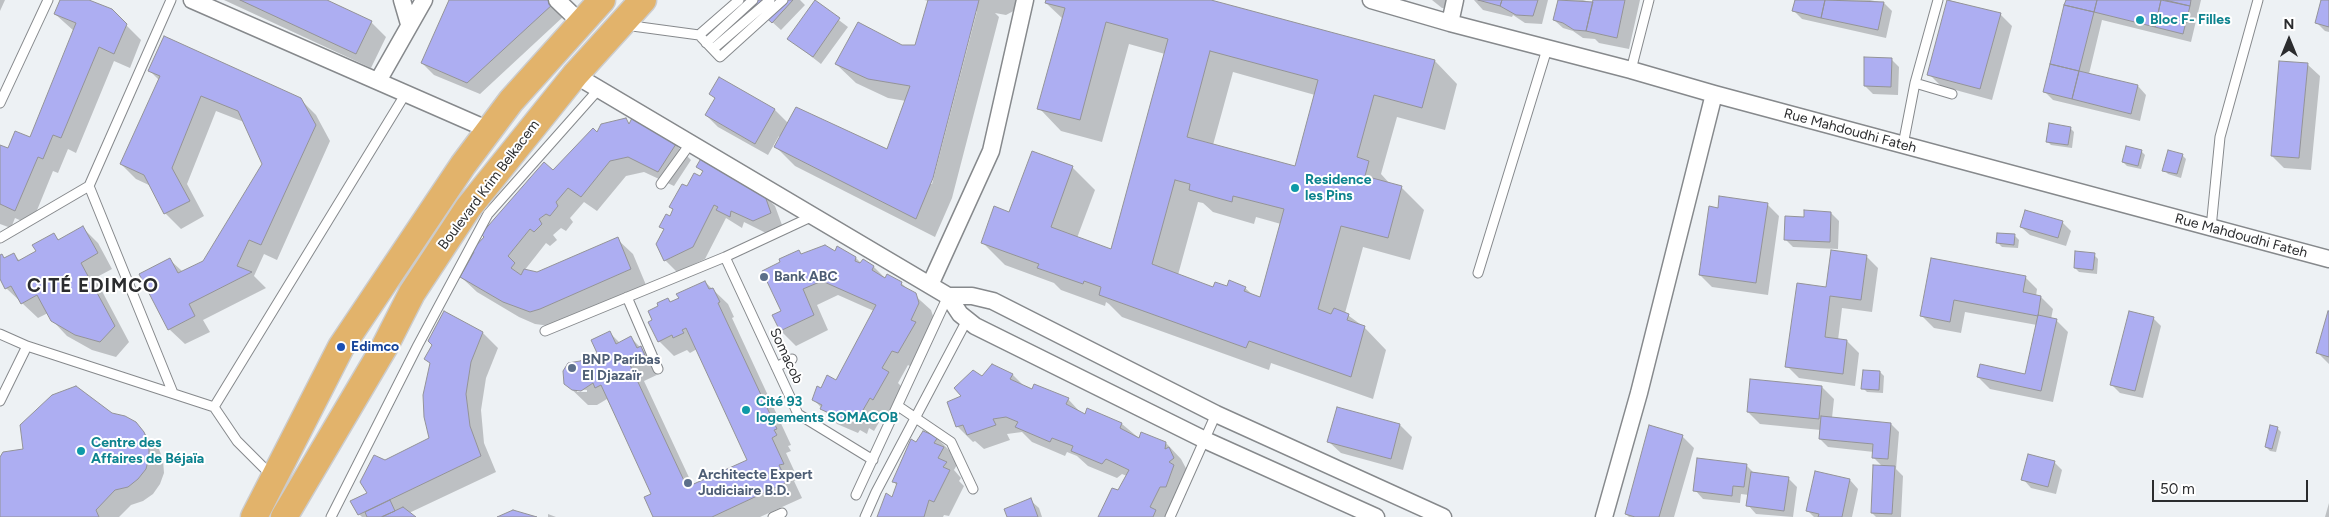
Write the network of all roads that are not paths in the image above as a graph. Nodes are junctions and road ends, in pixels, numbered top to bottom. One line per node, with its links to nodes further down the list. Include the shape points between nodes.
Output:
1 (48, 0): 34 (lane)
2 (171, 0): 39 (lane)
3 (192, 0): 28 (street)
4 (402, 0): 20 (street)
5 (424, 0): 20 (street)
6 (557, 0): 19 (street)
7 (602, 0): 19 (main road, Boulevard Krim Belkacem)
8 (643, 0): 21 (main road, Boulevard Krim Belkacem)
9 (739, 0): 23 (lane)
10 (753, 0): 24 (lane)
11 (770, 0): 24 (lane)
12 (783, 0): 24 (lane, via 720,57)
13 (1025, 0): 46 (street, via 991,151)
14 (1371, 0): 22 (street, Rue Mahdoudhi Fateh)
15 (1455, 0): 22 (street)
16 (1649, 0): 26 (lane)
17 (1938, 0): 29 (lane)
18 (2258, 0): 41 (lane, via 2220,136)
19 (581, 23): 35 (main road, Boulevard Krim Belkacem)
20 (409, 24): 28 (street)
21 (620, 24): 23 (lane); 27 (main road, Boulevard Krim Belkacem)
22 (1450, 24): 25 (street, Rue Mahdoudhi Fateh)
23 (699, 35): 24 (lane)
24 (710, 46)
25 (1547, 48): 26 (street, Rue Mahdoudhi Fateh); 45 (lane)
26 (1631, 70): 32 (street, Rue Mahdoudhi Fateh)
27 (575, 75): 30 (street); 68 (main road, Boulevard Krim Belkacem, via 473,201 438,251)
28 (378, 81): 31 (street)
29 (1916, 83): 33 (lane); 37 (lane)
30 (598, 90): 36 (street); 69 (lane, via 488,214)
31 (406, 93): 35 (street); 59 (lane)
32 (1714, 94): 37 (street, Rue Mahdoudhi Fateh); 74 (street, via 1639,393)
33 (1952, 94)
34 (0, 103)
35 (489, 130): 64 (main road, Boulevard Krim Belkacem, via 341,347)
36 (690, 144): 38 (lane); 40 (street)
37 (1903, 145): 41 (street, Rue Mahdoudhi Fateh)
38 (661, 184)
39 (88, 186): 42 (lane); 56 (lane)
40 (813, 216): 43 (lane); 46 (street)
41 (2211, 228): 44 (street, Rue Mahdoudhi Fateh)
42 (0, 238)
43 (725, 257): 48 (lane); 54 (lane, Somacob)
44 (2329, 259)
45 (1478, 273)
46 (930, 285): 47 (street)
47 (948, 296): 49 (street); 58 (lane); 60 (street, via 972,296 993,301)
48 (627, 297): 50 (lane); 55 (lane)
49 (967, 320): 61 (lane); 62 (street)
50 (545, 331)
51 (0, 334): 52 (lane)
52 (27, 346): 56 (lane); 57 (lane)
53 (792, 358): 54 (lane)
54 (776, 366): 63 (lane, Somacob, via 798,414)
55 (658, 369)
56 (173, 393): 59 (lane)
57 (0, 401)
58 (898, 406): 61 (lane); 63 (lane)
59 (214, 407): 64 (lane, via 237,441)
60 (1216, 414): 62 (lane); 73 (street)
61 (916, 417): 65 (lane, via 951,442); 70 (lane)
62 (1205, 440): 71 (lane); 72 (street)
63 (873, 460): 66 (lane)
64 (275, 479): 67 (main road, Boulevard Krim Belkacem)
65 (973, 489)
66 (856, 495)
67 (254, 517)
68 (284, 517)
69 (331, 517)
70 (865, 517)
71 (1170, 517)
72 (1376, 517)
73 (1444, 517)
74 (1604, 517)

